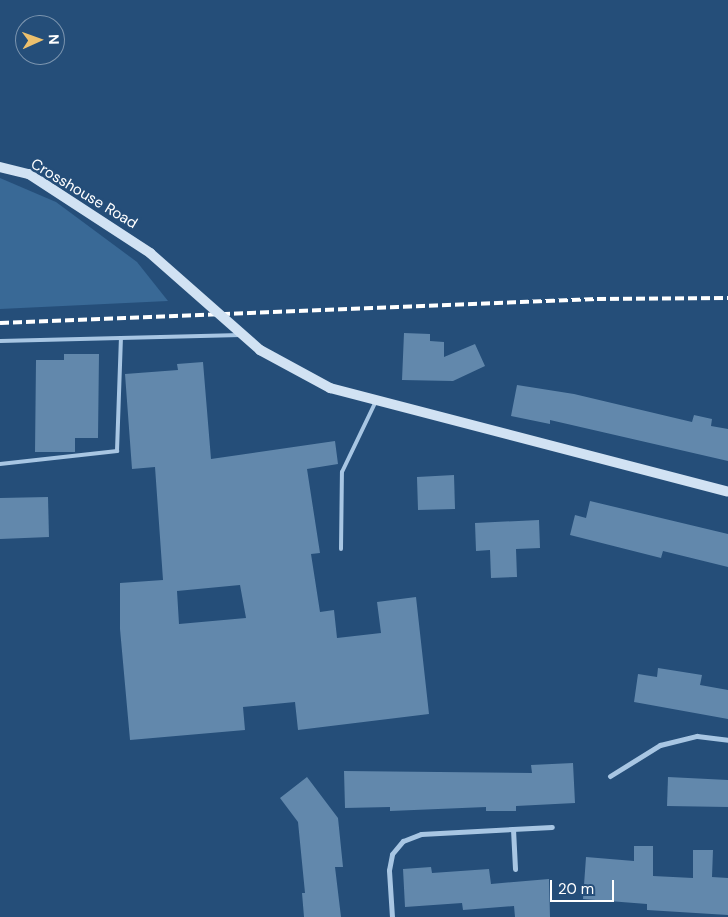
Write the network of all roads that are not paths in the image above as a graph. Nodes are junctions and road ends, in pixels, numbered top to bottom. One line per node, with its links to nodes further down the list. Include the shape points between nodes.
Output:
1 (0, 167): 2 (main road, Crosshouse Road, bridge, via 29,174 150,253)
2 (243, 335): 3 (lane); 5 (main road, Crosshouse Road, bridge, via 260,350 330,388)
3 (121, 338): 4 (lane); 6 (lane, via 117,451)
4 (0, 341)
5 (376, 401): 7 (main road, Crosshouse Road); 8 (lane, via 342,472)
6 (0, 464)
7 (728, 492)
8 (341, 549)
9 (728, 740): 10 (street, via 697,736 660,745)
10 (610, 776)
11 (552, 827): 12 (street)
12 (513, 829): 13 (street); 14 (street, via 421,834 403,841 392,854 389,870)
13 (515, 869)
14 (392, 917)

